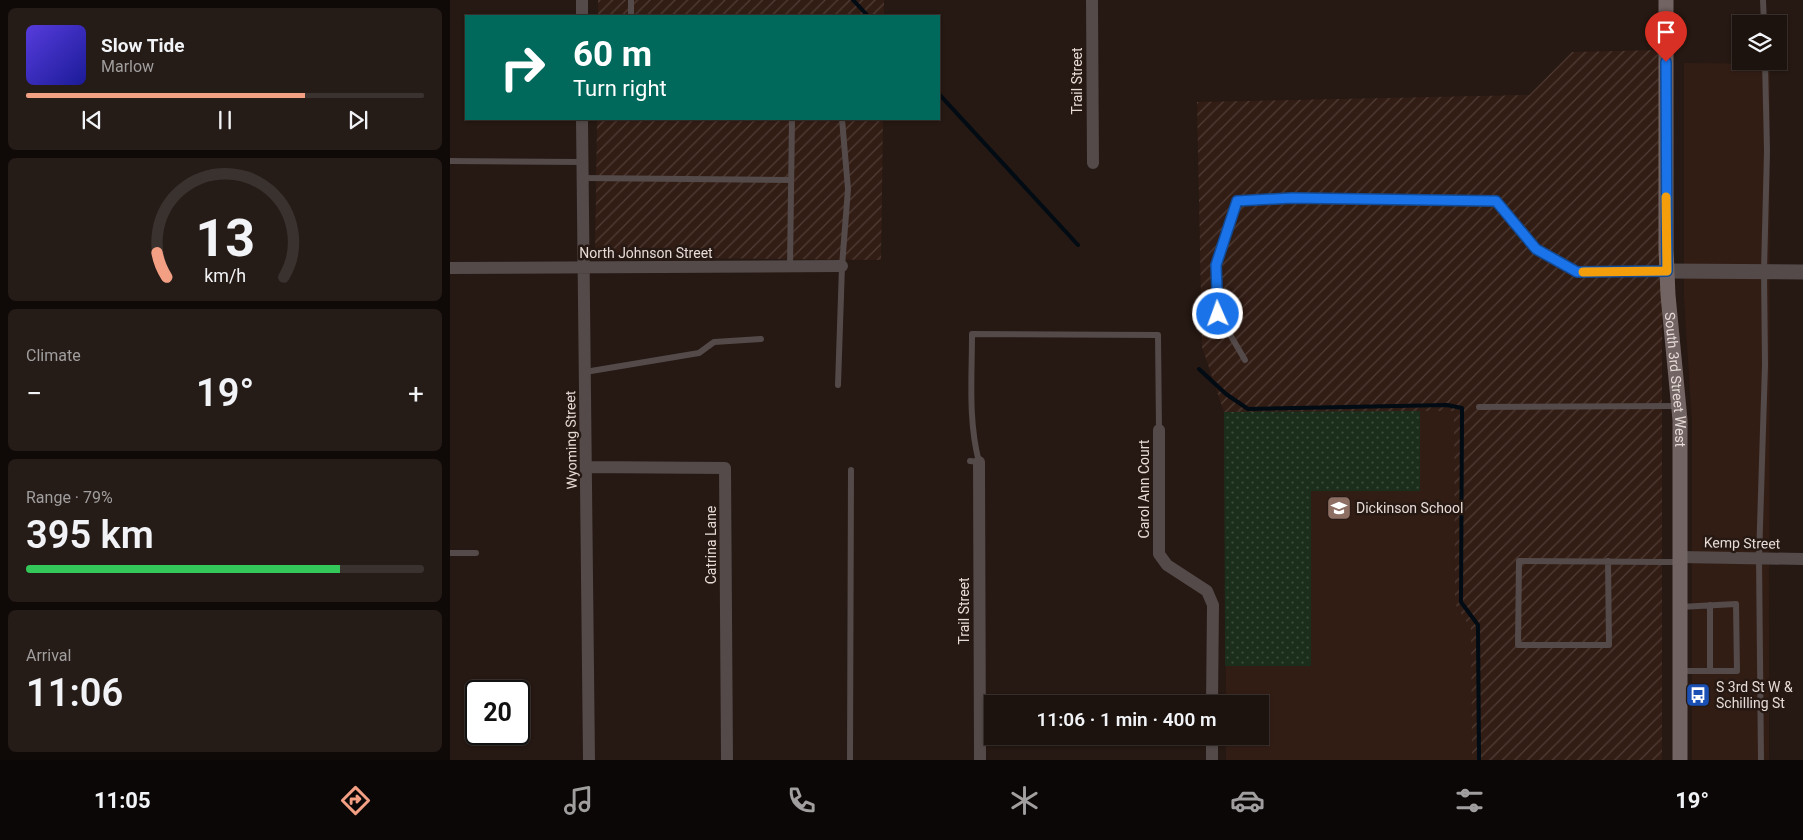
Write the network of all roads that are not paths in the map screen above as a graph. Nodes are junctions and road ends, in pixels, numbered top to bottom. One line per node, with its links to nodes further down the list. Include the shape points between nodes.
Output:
1 (582, 0): 6 (street)
2 (631, 0): 7 (lane)
3 (1092, 0): 15 (street, Trail Street)
4 (1666, 0): 22 (main road, South 3rd Street West)
5 (1763, 0): 8 (lane)
6 (582, 15)
7 (631, 15)
8 (1764, 15)
9 (1765, 70): 23 (lane)
10 (582, 120): 14 (street, Wyoming Street)
11 (792, 120): 17 (lane)
12 (842, 120): 18 (lane, via 848,189)
13 (450, 161): 14 (lane)
14 (582, 162): 16 (street, Wyoming Street)
15 (1093, 163)
16 (582, 178): 17 (lane); 21 (street, Wyoming Street)
17 (791, 180): 19 (lane)
18 (842, 266): 19 (street, North Johnson Street); 28 (lane)
19 (790, 267): 21 (street, North Johnson Street)
20 (450, 268): 21 (street, North Johnson Street)
21 (582, 268): 27 (street, Wyoming Street)
22 (1667, 271): 23 (street); 26 (lane, via 1577,272 1536,249 1496,201 1292,198 1237,201 1216,265 1218,314); 29 (main road, South 3rd Street West)
23 (1764, 271): 24 (street); 37 (lane, via 1765,366)
24 (1803, 272)
25 (761, 339): 27 (lane, via 714,342 699,353)
26 (1245, 360)
27 (585, 372): 33 (street, Wyoming Street)
28 (838, 385)
29 (1678, 406): 30 (lane); 38 (main road, South 3rd Street West)
30 (1479, 407)
31 (1159, 430): 32 (lane, via 1158,335 972,334); 45 (street, Carol Ann Court, via 1159,554 1167,565 1207,592 1213,605)
32 (974, 462): 50 (street, Trail Street)
33 (587, 467): 47 (street, Wyoming Street); 48 (street, Catrina Lane, via 725,468)
34 (851, 470): 49 (lane)
35 (450, 553): 36 (lane)
36 (476, 553)
37 (1759, 558): 38 (street, Kemp Street); 39 (street, Kemp Street); 53 (lane)
38 (1680, 559): 40 (lane); 42 (main road, South 3rd Street West)
39 (1803, 559)
40 (1608, 562): 40 (lane, via 1519,561 1518,646 1609,645)
41 (1710, 605): 42 (lane); 44 (lane); 44 (lane, via 1736,604 1736,670)
42 (1680, 607): 43 (main road, South 3rd Street West)
43 (1680, 670): 44 (lane); 52 (main road, South 3rd Street West)
44 (1710, 671)
45 (1212, 695)
46 (1212, 745): 51 (street)
47 (589, 760)
48 (727, 760)
49 (850, 760)
50 (980, 760)
51 (1212, 760)
52 (1680, 760)
53 (1761, 760)

